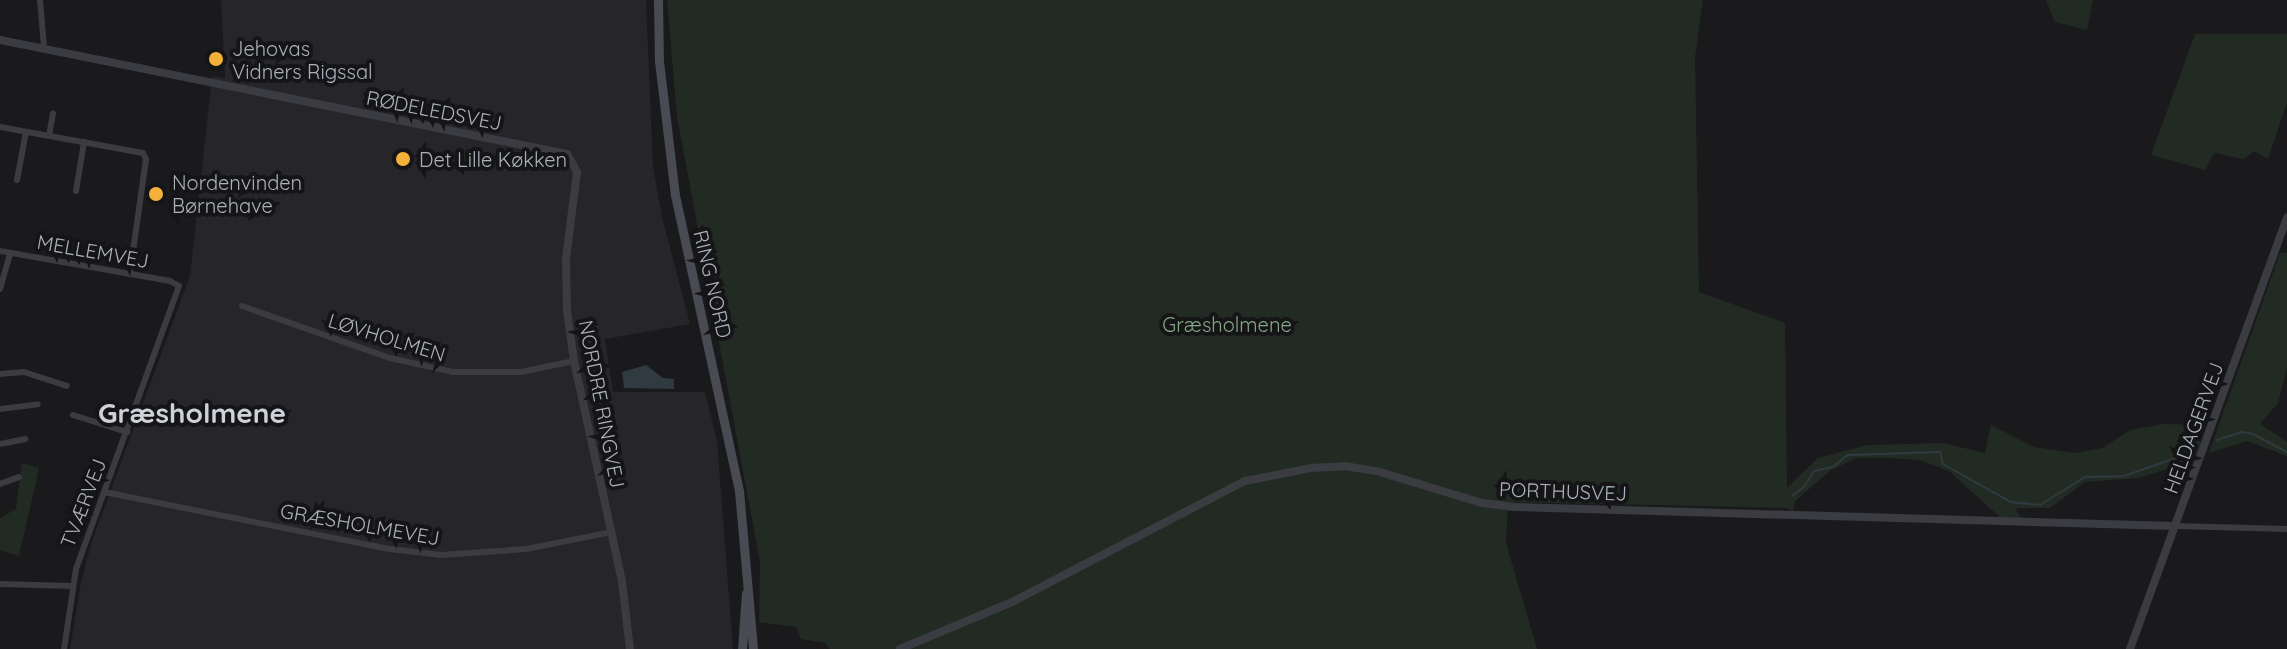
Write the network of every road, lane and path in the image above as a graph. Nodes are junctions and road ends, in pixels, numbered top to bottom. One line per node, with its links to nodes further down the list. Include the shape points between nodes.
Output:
1 (40, 0): 4 (street)
2 (658, 0): 35 (main road, RING NORD, via 660,74 675,195 725,417)
3 (0, 40): 4 (street, RØDELEDSVEJ)
4 (44, 47): 10 (street, RØDELEDSVEJ, via 554,149)
5 (53, 113): 8 (street)
6 (0, 127): 7 (street)
7 (26, 132): 8 (street); 11 (street)
8 (49, 136): 9 (street)
9 (84, 142): 12 (street); 16 (street, via 138,151 146,159)
10 (575, 164): 20 (street, NORDRE RINGVEJ, via 566,273)
11 (17, 180)
12 (76, 191)
13 (2287, 218): 32 (street, HELDAGERVEJ)
14 (0, 251): 15 (street, MELLEMVEJ)
15 (10, 253): 16 (street, MELLEMVEJ); 18 (street)
16 (130, 273): 17 (street, MELLEMVEJ)
17 (179, 286): 26 (street, TVÆRVEJ)
18 (0, 289)
19 (242, 306): 20 (street, LØVHOLMEN, via 390,358 453,372 521,372)
20 (574, 361): 34 (street, NORDRE RINGVEJ)
21 (0, 374): 22 (street, via 24,372)
22 (67, 386)
23 (38, 404): 24 (street)
24 (0, 409)
25 (73, 415): 26 (street)
26 (127, 432): 31 (street, TVÆRVEJ)
27 (26, 439): 28 (street)
28 (0, 444)
29 (19, 477): 30 (street)
30 (0, 484)
31 (104, 492): 34 (street, GRÆSHOLMEVEJ, via 441,555 526,549); 37 (street, TVÆRVEJ)
32 (2175, 526): 33 (street); 42 (street, PORTHUSVEJ, via 1515,507 1482,503 1380,472 1311,468 1245,481 1014,601); 43 (street, HELDAGERVEJ)
33 (2287, 529)
34 (612, 532): 39 (street, NORDRE RINGVEJ)
35 (748, 573): 40 (main road, RING NORD); 41 (main road, RING NORD)
36 (0, 584): 37 (street)
37 (72, 586): 38 (street, TVÆRVEJ)
38 (64, 649)
39 (630, 649)
40 (742, 649)
41 (753, 649)
42 (900, 649)
43 (2130, 649)

